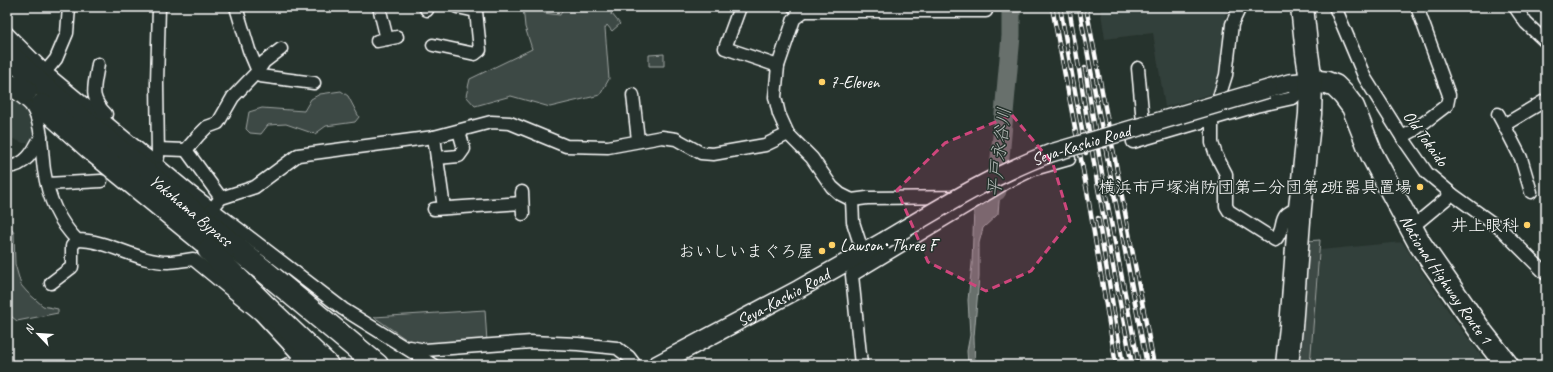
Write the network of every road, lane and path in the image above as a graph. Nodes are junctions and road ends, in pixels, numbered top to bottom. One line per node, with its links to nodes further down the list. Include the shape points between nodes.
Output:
1 (69, 7): 25 (street, via 67,33 56,59)
2 (159, 7): 45 (street)
3 (236, 7): 26 (street)
4 (379, 7): 17 (street)
5 (457, 7): 19 (street, via 476,11 480,50 475,54)
6 (740, 7): 23 (street, via 725,48)
7 (1240, 7): 34 (street, via 1232,24 1226,75)
8 (1302, 7): 28 (highway)
9 (1335, 7): 16 (street, Old Tokaido)
10 (1342, 7): 16 (street, via 1347,20)
11 (1417, 7): 41 (street, via 1449,94 1447,105)
12 (1515, 7): 18 (street, via 1526,23)
13 (802, 8): 14 (street); 23 (street, via 790,26)
14 (986, 12)
15 (7, 33): 25 (street)
16 (1346, 33): 41 (street, Old Tokaido, via 1365,78)
17 (387, 39)
18 (1546, 42)
19 (441, 43)
20 (281, 49): 26 (street, via 264,62)
21 (7, 53): 67 (highway, Yokohama Bypass)
22 (98, 64): 37 (street, via 94,100 118,126)
23 (778, 66): 38 (street, via 775,97)
24 (1135, 69): 42 (street)
25 (46, 71): 37 (street)
26 (258, 71): 29 (street, via 260,76); 46 (street, via 233,97 218,123 207,127)
27 (7, 72): 30 (highway, Yokohama Bypass)
28 (1311, 81): 34 (street, via 1293,98); 59 (highway); 61 (highway, National Highway Route 1, via 1336,86 1353,107 1372,155); 63 (main road, Seya-Kashio Road, bridge, via 1289,83 1051,152 985,182)
29 (314, 83)
30 (18, 92): 39 (street, via 39,126); 67 (highway, Yokohama Bypass, via 181,223 265,306)
31 (633, 95): 43 (street)
32 (1546, 100): 35 (street)
33 (1498, 114): 35 (street)
34 (1212, 119): 42 (street); 59 (street, via 1212,143 1226,174 1226,206 1229,211 1275,240 1285,216 1290,211)
35 (1504, 125): 53 (street, via 1521,158)
36 (459, 131): 40 (street); 43 (street, via 491,122 510,123 566,146 608,147); 47 (street, via 464,149 459,156)
37 (120, 133): 49 (street)
38 (788, 134): 43 (street, via 765,145 713,154 701,153 676,139 662,137); 56 (street, via 812,158 832,187)
39 (41, 136): 50 (street, via 28,159 15,167); 52 (street)
40 (434, 137): 47 (street); 55 (street, via 298,156 255,188)
41 (1402, 137): 54 (street, Old Tokaido, via 1427,173)
42 (1144, 138): 44 (street)
43 (638, 140)
44 (1133, 142)
45 (158, 149): 46 (street); 49 (street)
46 (186, 150): 55 (street)
47 (437, 158): 57 (street, via 439,208 488,200)
48 (1069, 159): 58 (street, via 1034,169)
49 (158, 164): 60 (street)
50 (7, 167)
51 (101, 181): 52 (street)
52 (47, 184): 62 (street, via 62,222)
53 (1532, 192)
54 (1452, 194): 61 (street); 64 (street, Old Tokaido, via 1502,230)
55 (221, 198): 60 (street)
56 (852, 200): 58 (street, via 970,197); 63 (street, via 853,222)
57 (522, 203)
58 (969, 204): 72 (street, via 852,275)
59 (1300, 208): 73 (highway)
60 (212, 209): 66 (street, via 343,309)
61 (1411, 228): 74 (highway, National Highway Route 1, via 1482,333)
62 (77, 240): 65 (street, via 72,246 72,267); 70 (street, via 107,244 146,259 168,262 193,259 260,314 304,361)
63 (863, 253): 69 (main road, Seya-Kashio Road)
64 (1546, 274)
65 (51, 284)
66 (401, 345): 68 (street, via 425,350 531,342 578,344 617,348); 71 (street)
67 (348, 360)
68 (632, 361)
69 (659, 364)
70 (286, 365)
71 (433, 365)
72 (861, 365)
73 (1287, 365)
74 (1507, 365)

